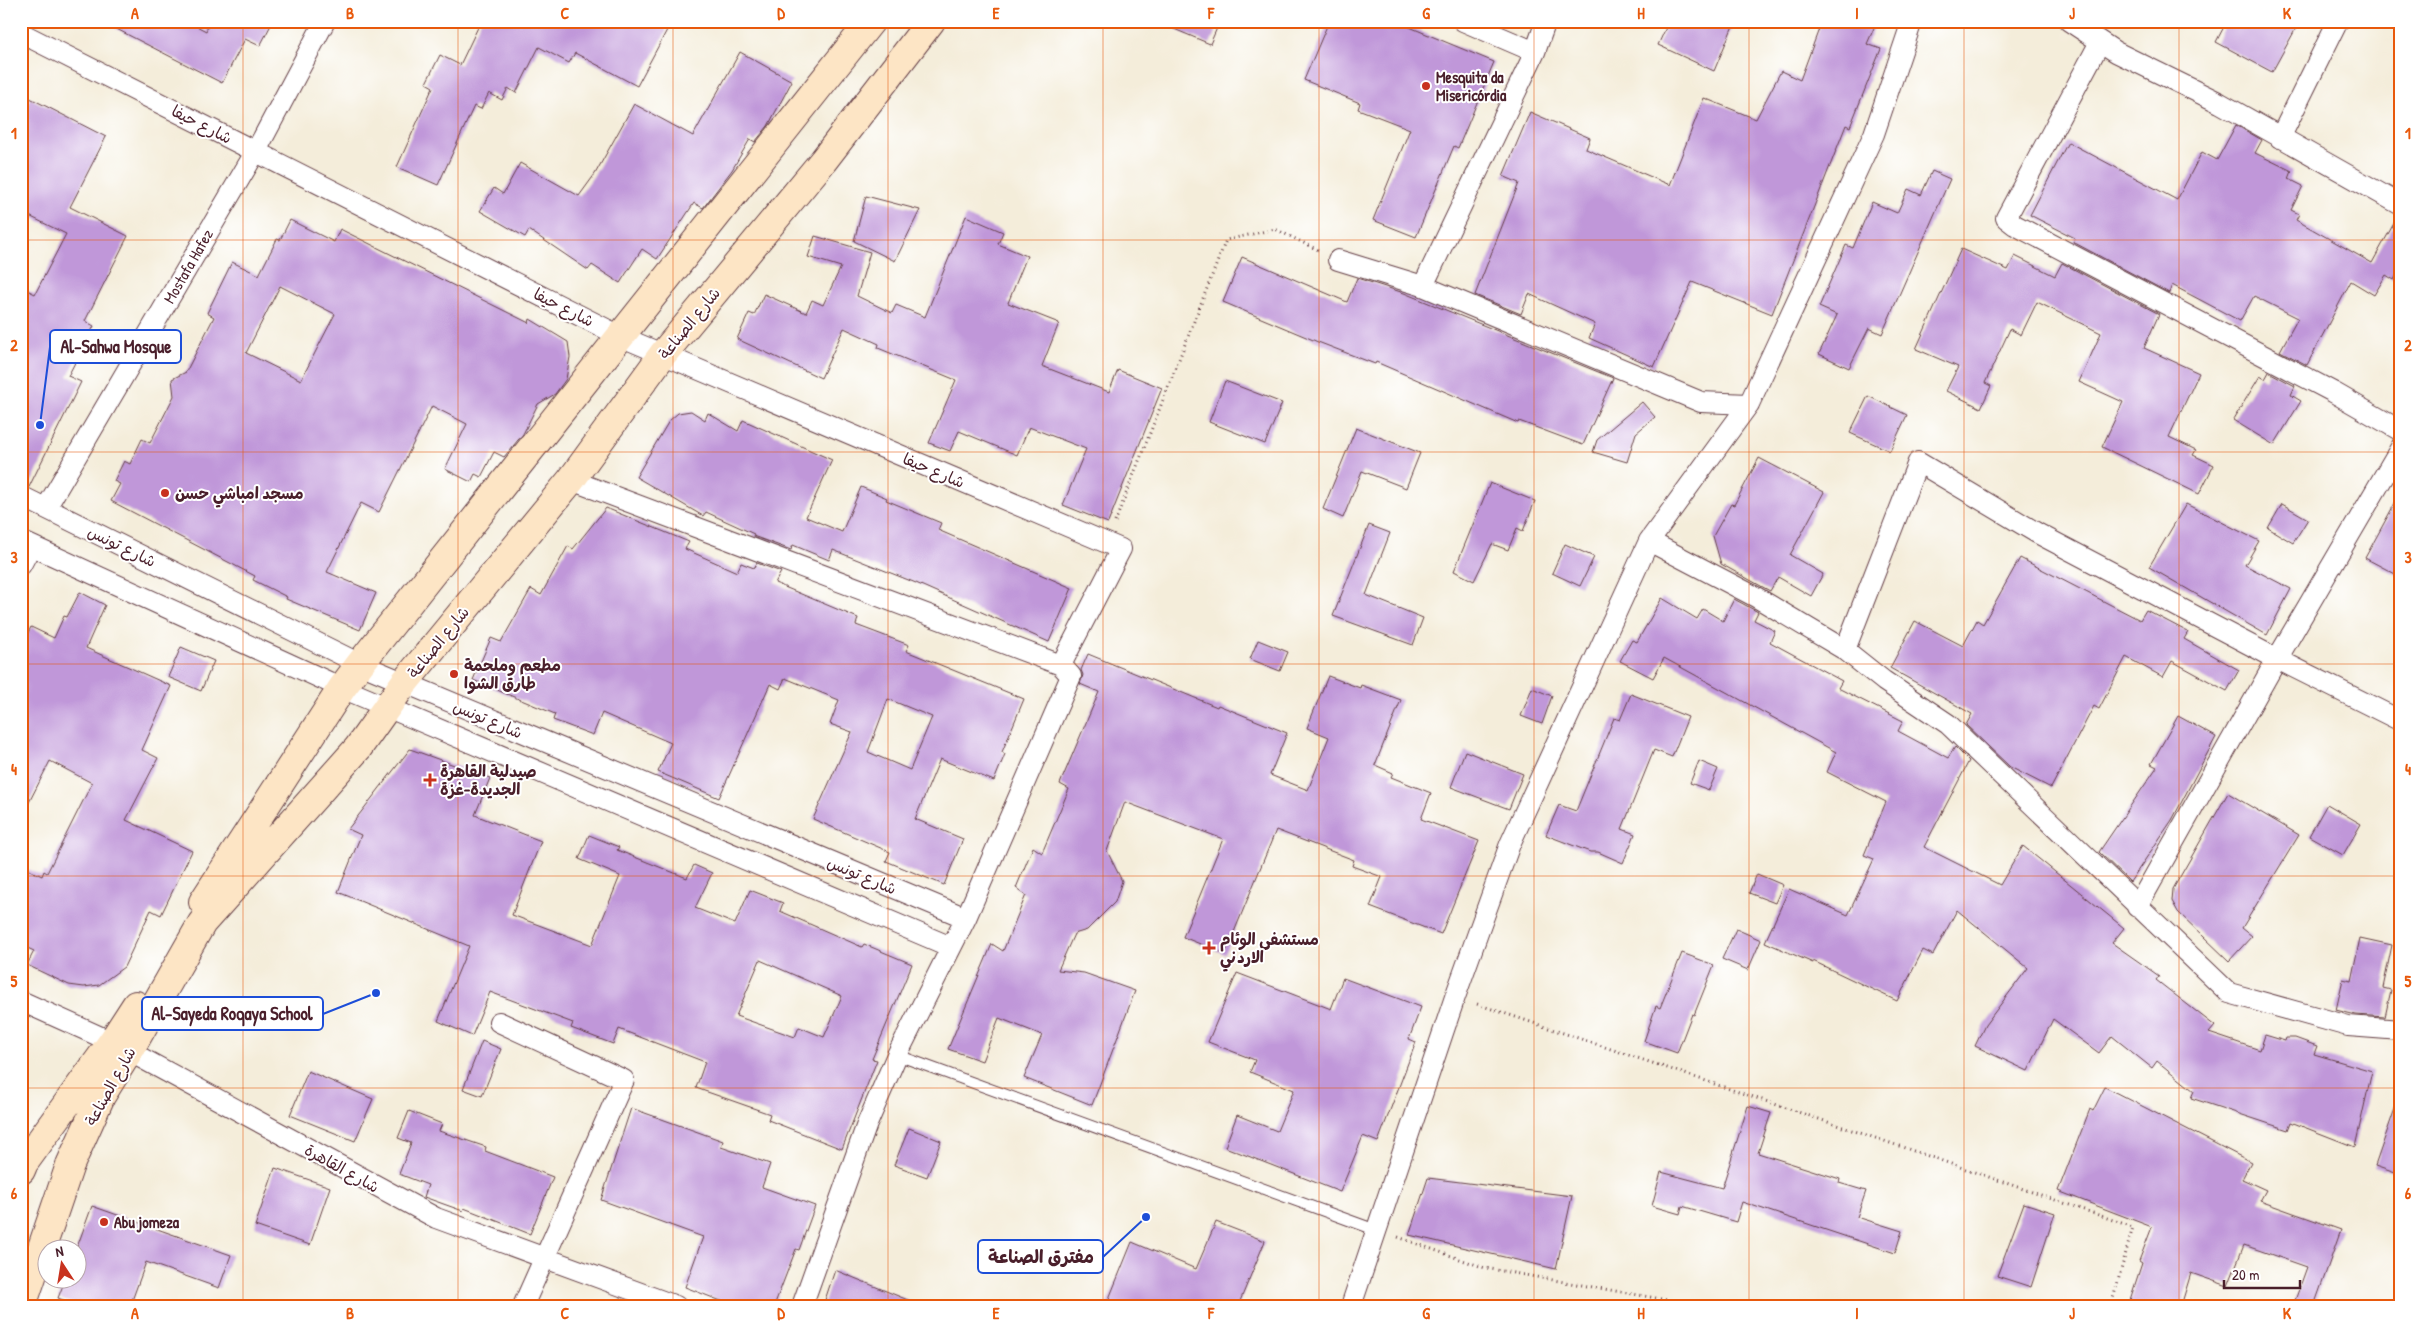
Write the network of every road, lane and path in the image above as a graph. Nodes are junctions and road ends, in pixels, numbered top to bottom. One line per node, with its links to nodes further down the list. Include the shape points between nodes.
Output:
1 (325, 21): 13 (street, Mostafa Hafez)
2 (871, 21): 17 (main road, شارع الصناعة)
3 (931, 21): 18 (main road, شارع الصناعة, via 823,161)
4 (1463, 21): 11 (street)
5 (1546, 21): 11 (street)
6 (1912, 21): 19 (street, via 1874,134)
7 (2069, 21): 10 (street)
8 (2338, 21): 12 (street)
9 (21, 33): 13 (street, شارع حيفا)
10 (2100, 42): 12 (street, via 2220,103); 20 (street, via 2006,218)
11 (1534, 52): 16 (street)
12 (2280, 138): 14 (street)
13 (256, 151): 17 (street, شارع حيفا); 24 (street, Mostafa Hafez)
14 (2401, 205)
15 (1338, 260): 16 (street); 27 (path, via 1275,229 1226,240)
16 (1423, 286): 19 (street, via 1701,402)
17 (622, 337): 18 (street, شارع حيفا); 31 (main road, شارع الصناعة)
18 (663, 354): 22 (main road, شارع الصناعة); 27 (street, شارع حيفا)
19 (1749, 404): 25 (street)
20 (2401, 431)
21 (2401, 447): 30 (street)
22 (571, 480): 32 (street); 33 (main road, شارع الصناعة)
23 (21, 496): 24 (street, شارع تونس)
24 (46, 508): 31 (street, شارع تونس)
25 (1649, 541): 29 (street, via 1756,597); 40 (street, via 1510,844)
26 (26, 544): 28 (street); 34 (street, شارع تونس)
27 (1114, 546): 32 (street)
28 (21, 565)
29 (1845, 650): 30 (street, via 1918,462 2037,533); 37 (street, via 1948,724)
30 (2277, 660): 36 (street); 37 (street)
31 (360, 664): 33 (street, شارع تونس); 34 (main road, شارع الصناعة)
32 (1061, 665): 38 (street, via 1071,676)
33 (404, 683): 35 (main road, شارع الصناعة); 38 (street, شارع تونس)
34 (342, 688): 35 (street, شارع تونس); 44 (main road, شارع الصناعة)
35 (388, 706): 39 (street, شارع تونس); 44 (main road, شارع الصناعة, via 358,748 202,923)
36 (2401, 722)
37 (2137, 907): 43 (street, via 2229,993 2348,1026)
38 (966, 918): 39 (street)
39 (951, 947): 45 (street)
40 (1455, 997): 47 (street); 55 (path, via 2133,1227)
41 (21, 1001): 44 (street, شارع القاهرة)
42 (499, 1022): 48 (street, via 624,1080)
43 (2401, 1030)
44 (121, 1047): 46 (main road, شارع الصناعة); 48 (street, شارع القاهرة, via 436,1218); 49 (main road, شارع الصناعة, via 70,1164)
45 (897, 1055): 47 (lane); 52 (street, via 867,1124)
46 (21, 1170)
47 (1376, 1230): 53 (street); 54 (path, via 1485,1268)
48 (544, 1257): 50 (street); 51 (street, شارع القاهرة)
49 (22, 1306)
50 (524, 1306)
51 (676, 1306)
52 (802, 1306)
53 (1351, 1306)
54 (1701, 1306)
55 (2110, 1306)

